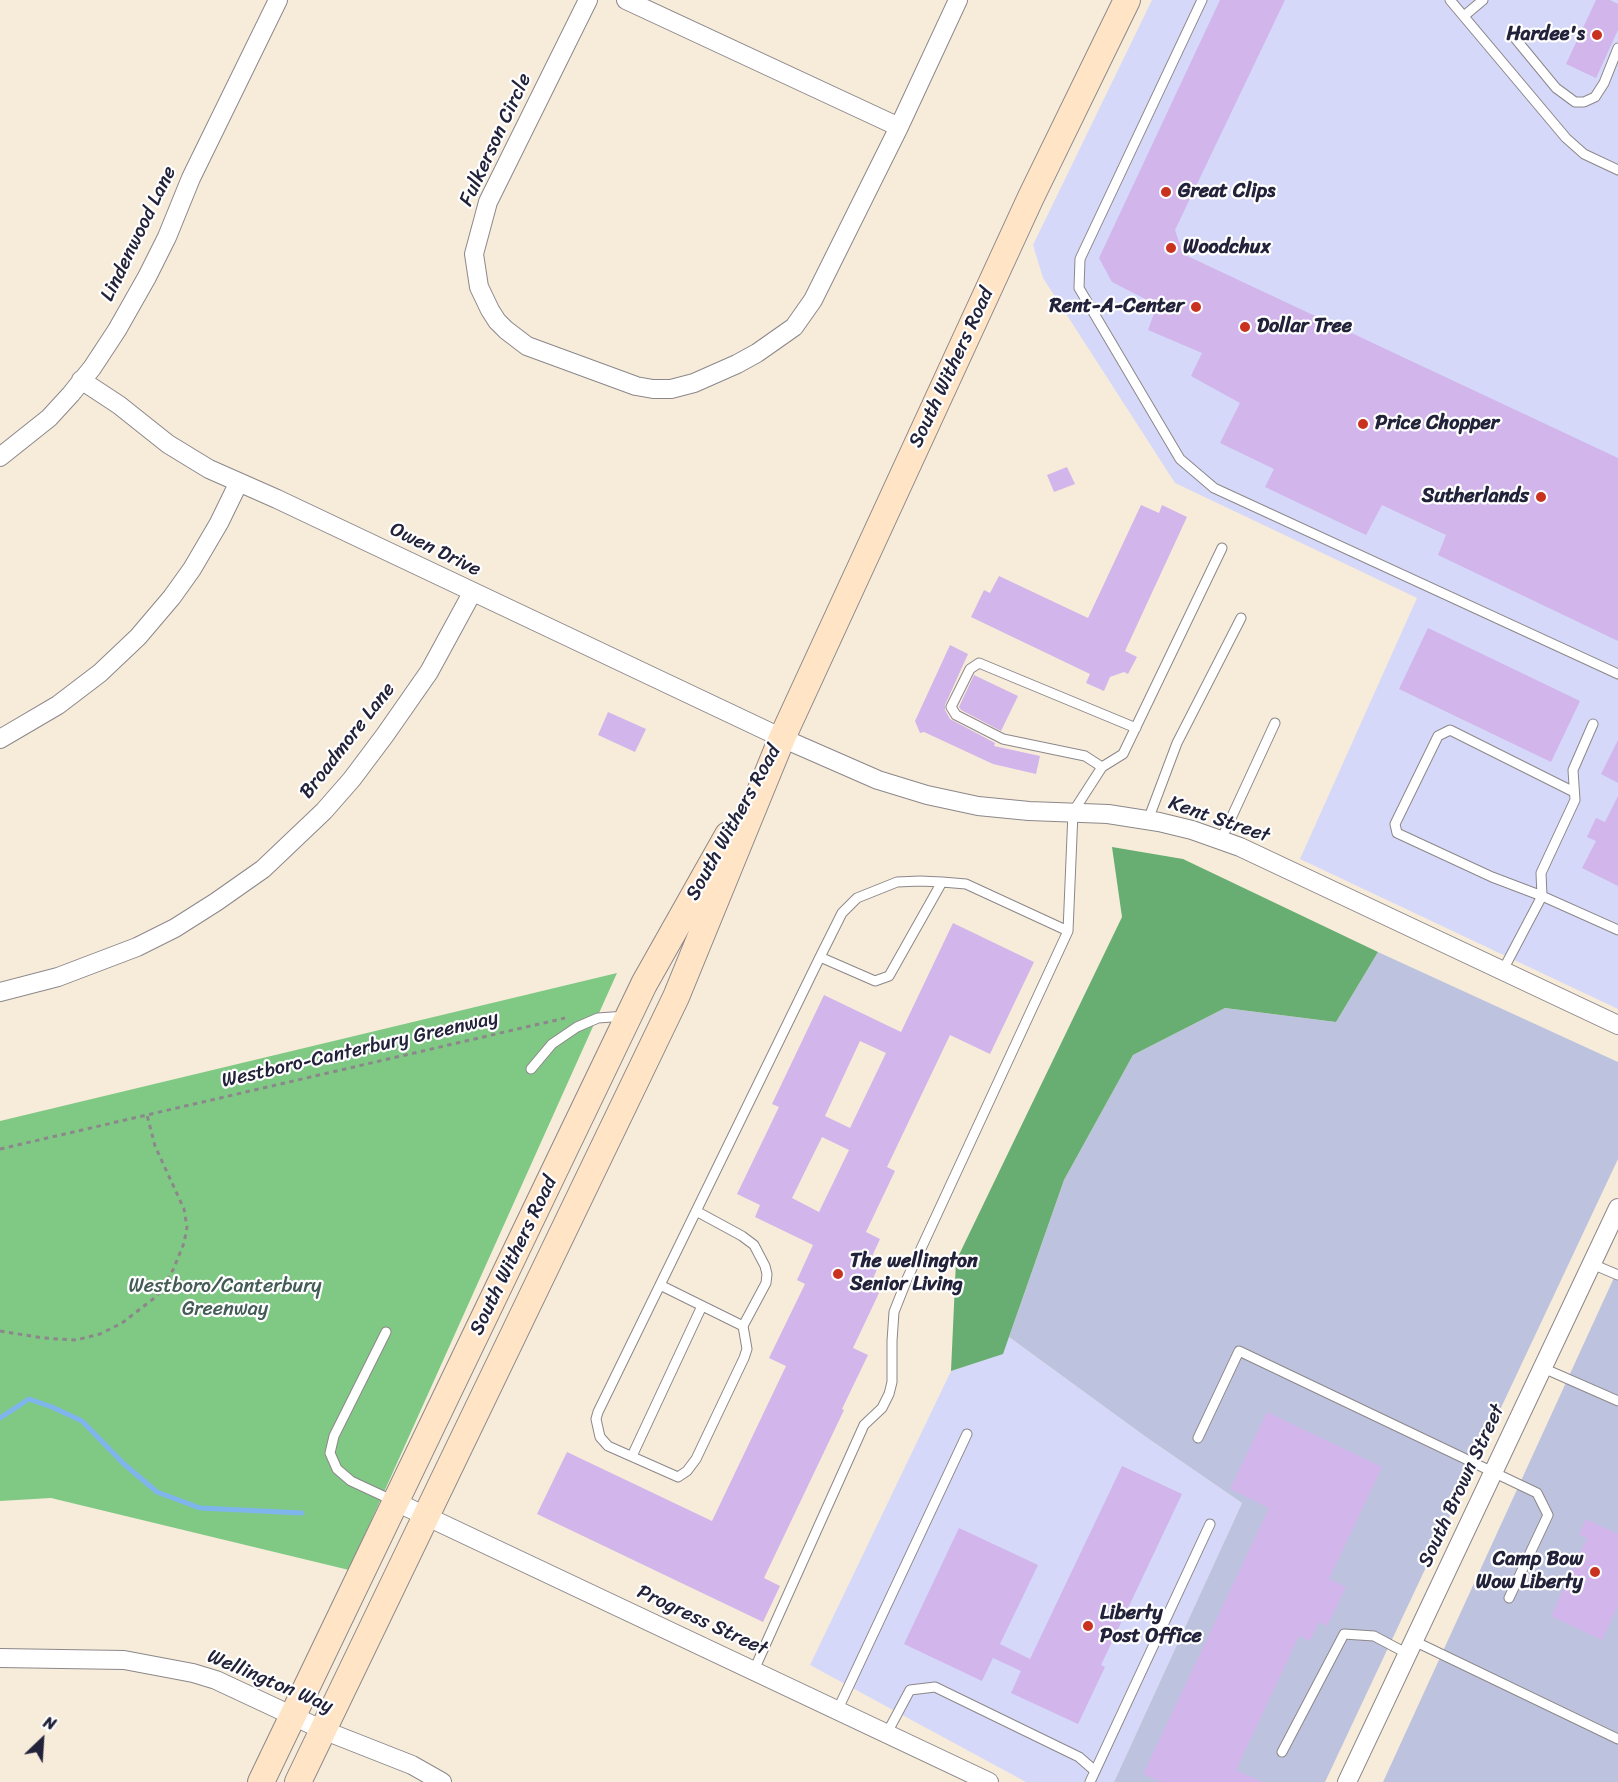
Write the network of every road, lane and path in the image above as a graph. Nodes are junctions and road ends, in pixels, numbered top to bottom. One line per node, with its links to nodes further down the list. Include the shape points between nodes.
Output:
1 (278, 0): 14 (street, Lindenwood Lane, via 147,277 117,330)
2 (588, 0): 12 (street, Fulkerson Circle, via 488,202 474,254 479,287 490,310 511,334 539,351 653,389 683,387 756,353 794,327 813,300)
3 (626, 0): 12 (street)
4 (958, 0): 12 (street, Fulkerson Circle)
5 (1127, 0): 24 (main road, South Withers Road, via 1021,219)
6 (1202, 0): 20 (lane, via 1080,259 1079,288 1180,459 1214,488)
7 (1451, 0): 9 (lane)
8 (1483, 0): 9 (lane)
9 (1464, 16): 13 (lane, via 1566,138 1584,154)
10 (1514, 37): 11 (lane, via 1556,88 1575,102 1594,97)
11 (1618, 48)
12 (899, 127)
13 (1618, 170)
14 (81, 380): 15 (street, Lindenwood Lane, via 49,417); 16 (street, Owen Drive, via 168,444)
15 (0, 457)
16 (238, 483): 18 (street, Owen Drive); 25 (street, via 192,568 138,637 58,705)
17 (1222, 548): 23 (lane)
18 (472, 592): 24 (street, Owen Drive); 37 (street, Broadmore Lane, via 429,672 359,770 324,811 263,868 175,928 137,947 58,977)
19 (1241, 618): 29 (lane, via 1177,743)
20 (1618, 674)
21 (1275, 723): 30 (lane)
22 (1593, 724): 27 (lane, via 1573,770)
23 (1136, 728): 26 (lane, via 1123,754); 26 (lane, via 979,663 970,669 951,707 956,715 1003,739 1085,756)
24 (782, 738): 28 (street, Kent Street, via 878,780 927,795 978,806); 38 (main road, South Withers Road); 60 (main road, South Withers Road, via 676,997)
25 (0, 739)
26 (1102, 767): 28 (lane)
27 (1574, 792): 32 (lane, via 1575,800 1541,873); 32 (lane, via 1450,730 1438,736 1395,824 1397,833)
28 (1072, 812): 29 (street, Kent Street); 34 (lane)
29 (1148, 820): 30 (street, Kent Street)
30 (1221, 840): 36 (street, Kent Street)
31 (942, 882): 34 (lane, via 966,884); 35 (lane, via 897,882 857,898 842,913); 35 (lane, via 889,976 874,981)
32 (1542, 896): 33 (lane); 36 (lane)
33 (1618, 930)
34 (1068, 931): 65 (lane, via 894,1312 889,1394 882,1408 864,1425)
35 (820, 957): 45 (lane)
36 (1503, 970): 40 (street, Kent Street)
37 (0, 992)
38 (629, 1016): 41 (lane, via 598,1018 577,1027 552,1044); 59 (main road, South Withers Road)
39 (567, 1017): 42 (path, Westboro-Canterbury Greenway)
40 (1618, 1025)
41 (531, 1069)
42 (147, 1115): 43 (path, Westboro-Canterbury Greenway); 51 (path, via 155,1146 184,1209 186,1227 173,1270 157,1296 122,1323 76,1340)
43 (0, 1149)
44 (1618, 1208): 46 (street, South Brown Street)
45 (696, 1212): 48 (lane); 50 (lane, via 754,1245 765,1266 766,1283)
46 (1592, 1264): 47 (lane); 53 (street, South Brown Street)
47 (1618, 1275)
48 (660, 1285): 49 (lane); 57 (lane, via 596,1419 600,1437 608,1446)
49 (702, 1306): 50 (lane); 57 (lane)
50 (743, 1326): 57 (lane, via 747,1349 744,1358 687,1471 678,1477)
51 (0, 1331)
52 (386, 1332): 59 (lane, via 334,1436 330,1453 336,1469 351,1481)
53 (1543, 1368): 54 (lane); 58 (street, South Brown Street)
54 (1618, 1401)
55 (967, 1434): 66 (lane)
56 (1198, 1438): 58 (lane, via 1239,1351)
57 (632, 1456)
58 (1493, 1473): 62 (lane, via 1537,1493 1548,1515); 63 (street, South Brown Street)
59 (396, 1502): 60 (street, Progress Street); 67 (main road, South Withers Road)
60 (426, 1517): 65 (street, Progress Street); 68 (main road, South Withers Road)
61 (1210, 1524): 72 (lane)
62 (1509, 1598)
63 (1411, 1647): 70 (lane); 71 (lane, via 1374,1636 1344,1634); 78 (street, South Brown Street)
64 (0, 1658): 67 (street, Wellington Way, via 124,1660 147,1664 216,1680)
65 (754, 1670): 66 (street, Progress Street)
66 (838, 1709): 69 (street, Progress Street)
67 (293, 1715): 68 (street, Wellington Way); 73 (main road, South Withers Road)
68 (323, 1730): 74 (main road, South Withers Road); 75 (street, Wellington Way, via 412,1765)
69 (887, 1733): 72 (lane, via 910,1690 935,1688 1079,1758); 76 (street, Progress Street)
70 (1618, 1739)
71 (1282, 1752)
72 (1095, 1771): 77 (lane)
73 (261, 1782)
74 (298, 1782)
75 (442, 1782)
76 (989, 1782)
77 (1090, 1782)
78 (1347, 1782)

